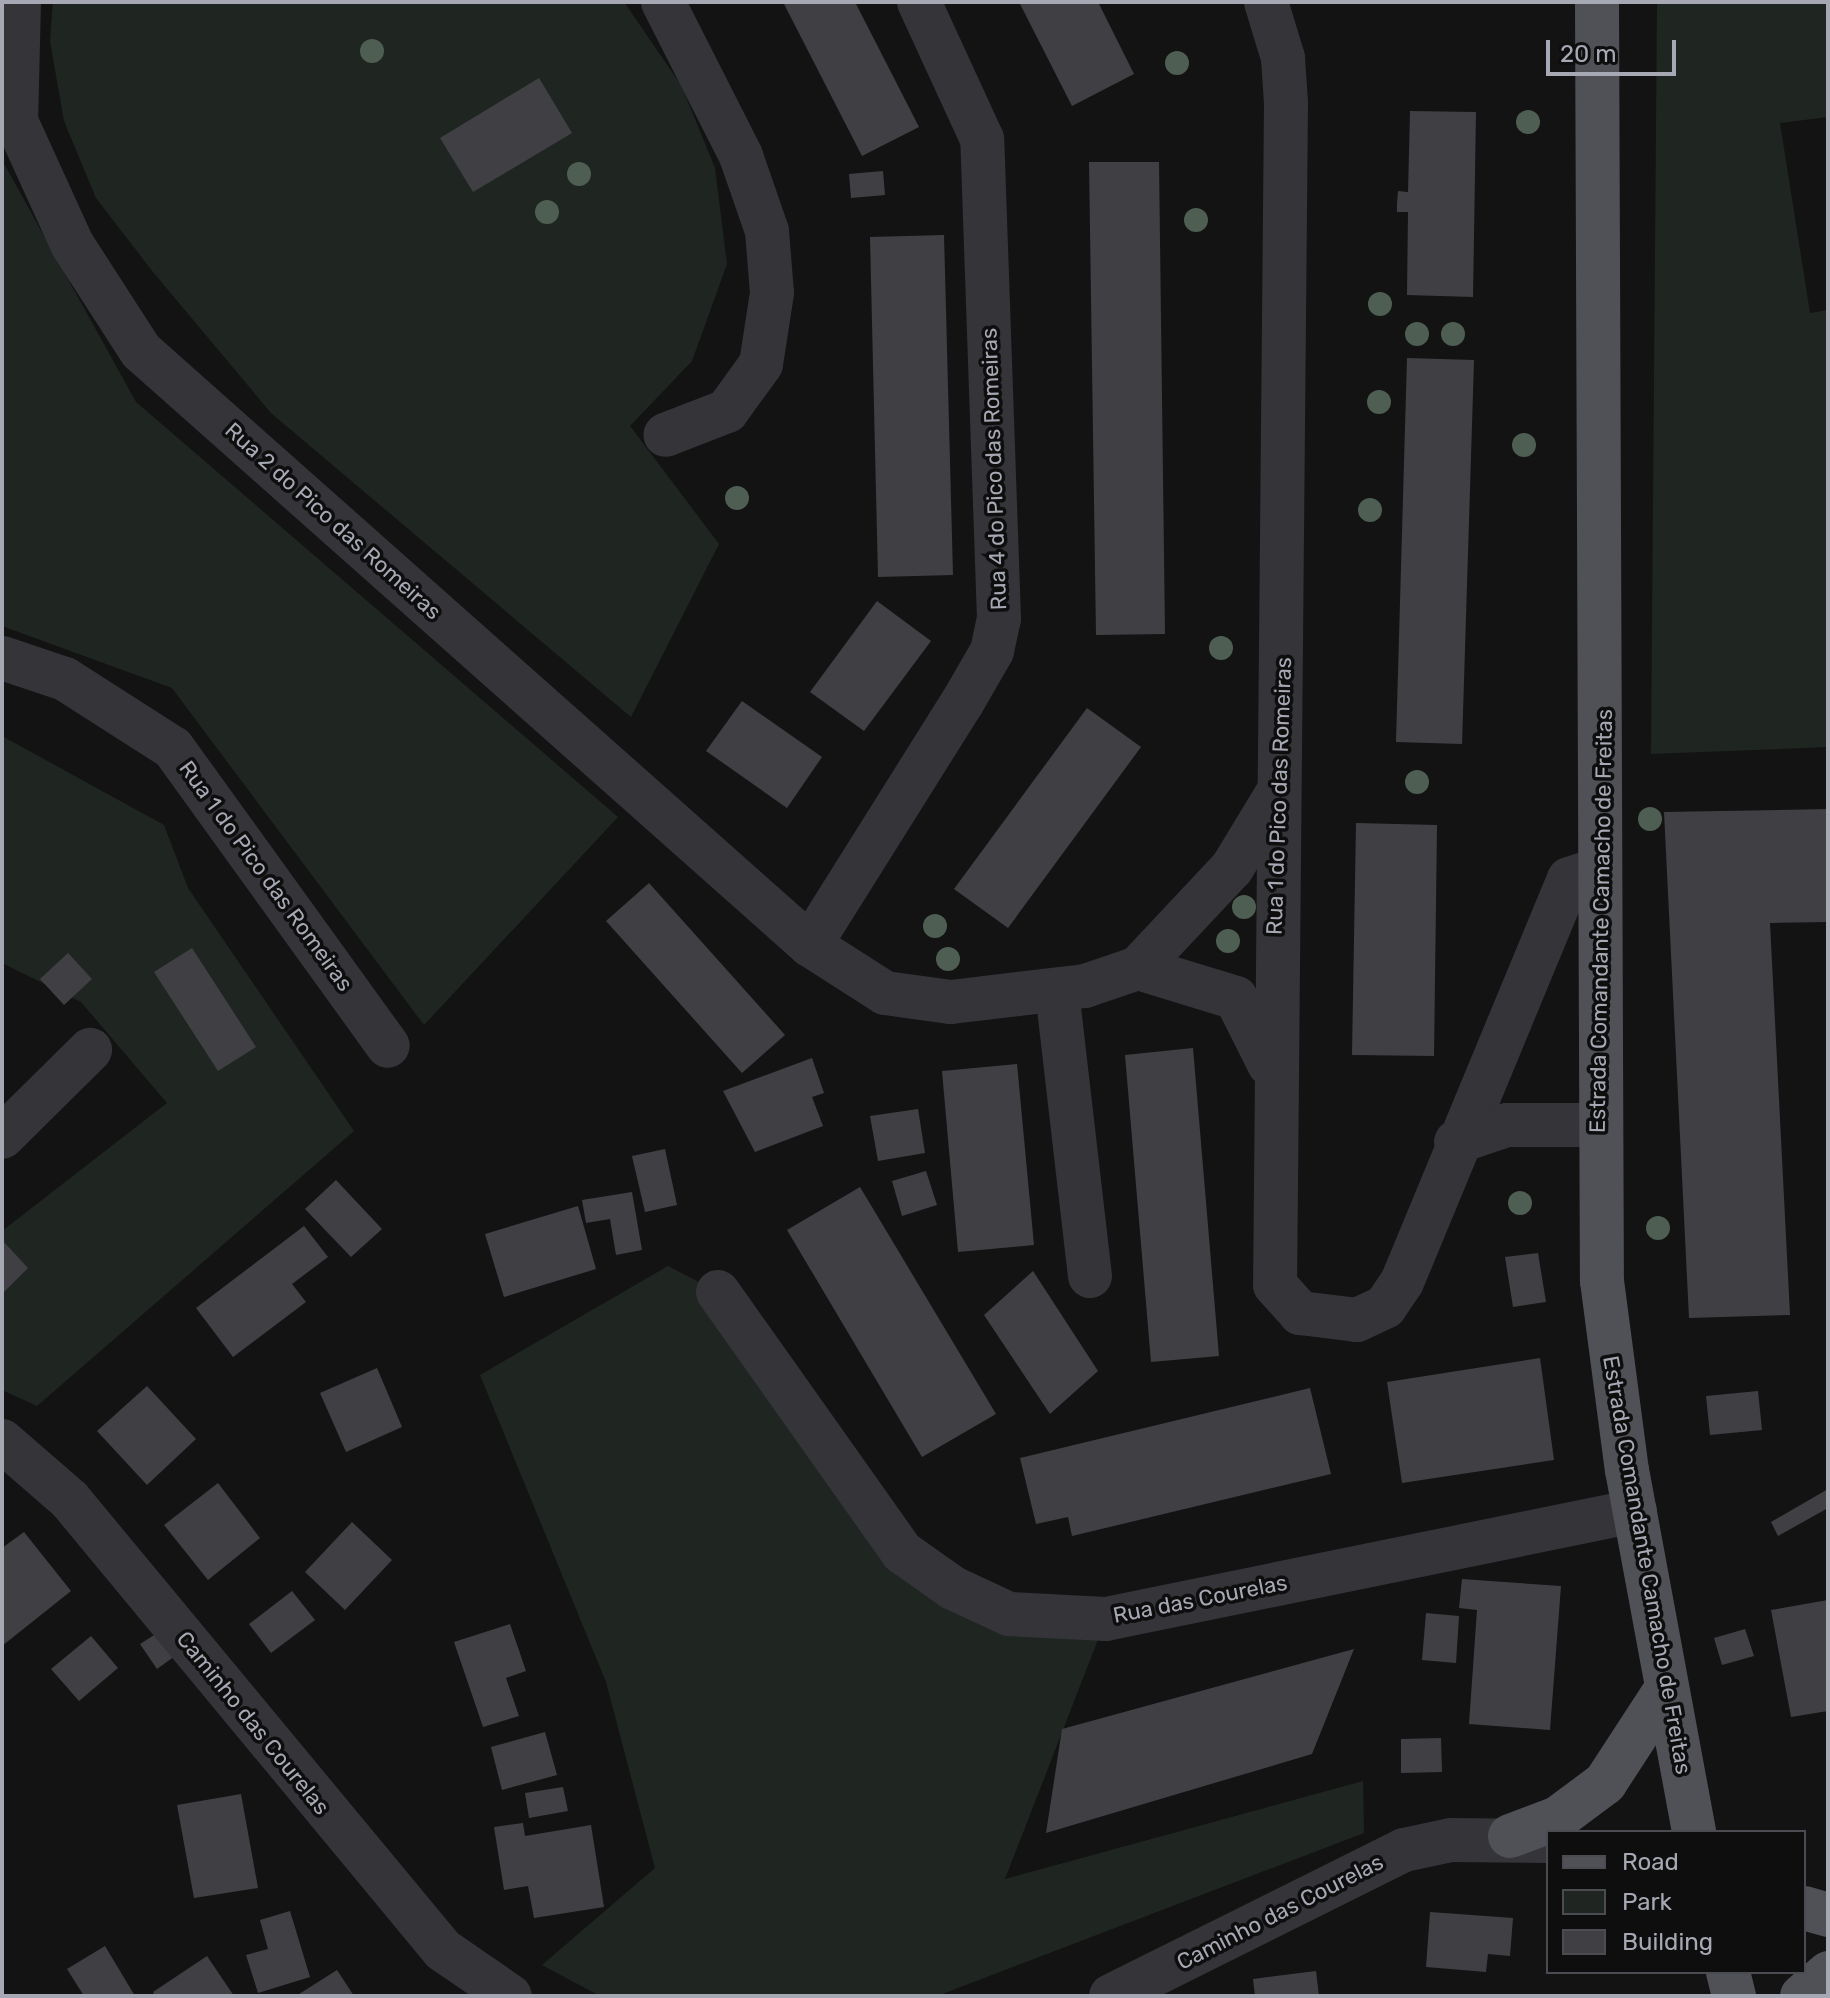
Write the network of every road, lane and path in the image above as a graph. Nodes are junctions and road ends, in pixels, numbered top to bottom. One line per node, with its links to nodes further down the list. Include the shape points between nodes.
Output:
1 (19, 2): 10 (street, Rua 2 do Pico das Romeiras, via 16,121 72,244 141,351)
2 (663, 2): 6 (street, via 741,156 767,231 772,293 761,364 727,411)
3 (919, 2): 10 (street, Rua 4 do Pico das Romeiras, via 982,139 999,619 992,651 962,703)
4 (1266, 2): 8 (street, Rua 1 do Pico das Romeiras, via 1283,58 1286,103)
5 (1597, 2): 9 (main road, Estrada Comandante Camacho de Freitas)
6 (665, 435)
7 (2, 658): 13 (street, Rua 1 do Pico das Romeiras, via 65,679 173,748)
8 (1280, 788): 11 (street, via 1232,868); 15 (street, Rua 1 do Pico das Romeiras)
9 (1599, 869): 16 (main road, Estrada Comandante Camacho de Freitas); 18 (street, Rua 1 do Pico das Romeiras, via 1569,879)
10 (810, 945): 12 (street, Rua 2 do Pico das Romeiras, via 885,993 917,1002)
11 (1138, 968): 12 (street, Rua 2 do Pico das Romeiras); 15 (street, via 1236,998)
12 (1057, 991): 19 (street)
13 (388, 1046)
14 (90, 1050): 17 (street)
15 (1272, 1070): 18 (street, Rua 1 do Pico das Romeiras, via 1275,1285 1300,1313 1357,1320 1385,1307 1416,1249)
16 (1598, 1125): 18 (street, via 1507,1125); 22 (main road, Estrada Comandante Camacho de Freitas, via 1602,1281)
17 (2, 1137)
18 (1456, 1142)
19 (1090, 1276)
20 (718, 1292): 22 (street, Rua das Courelas, via 902,1552 953,1588 1009,1614 1106,1619)
21 (2, 1441): 30 (street, Caminho das Courelas, via 70,1500 443,1950)
22 (1635, 1511): 23 (main road, Estrada Comandante Camacho de Freitas)
23 (1667, 1688): 24 (main road, Estrada Comandante Camacho de Freitas); 25 (main road, via 1605,1783)
24 (1694, 1830)
25 (1529, 1839): 31 (street, Caminho das Courelas, via 1404,1850)
26 (1806, 1909): 27 (main road)
27 (1828, 1915)
28 (1828, 1973): 33 (main road)
29 (1728, 1974): 32 (main road)
30 (510, 1996)
31 (1111, 1996)
32 (1734, 1996)
33 (1802, 1996)

